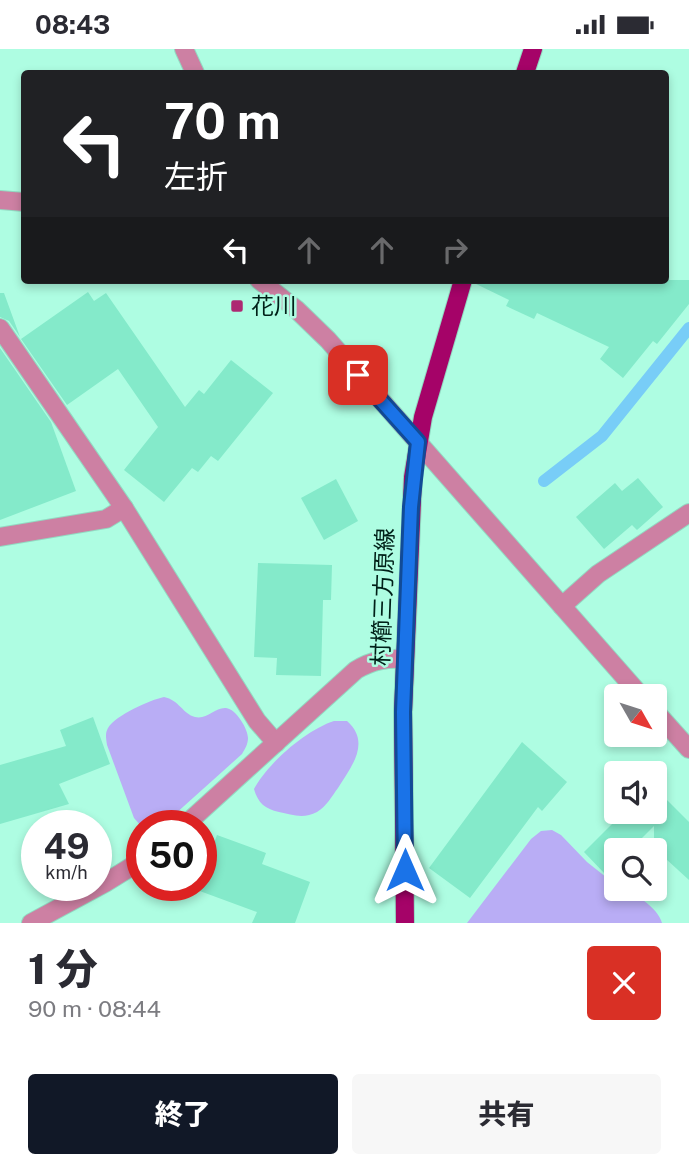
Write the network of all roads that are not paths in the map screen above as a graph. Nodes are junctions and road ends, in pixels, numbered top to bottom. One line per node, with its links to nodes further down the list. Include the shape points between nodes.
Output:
1 (184, 49): 3 (street)
2 (533, 49): 4 (main road)
3 (194, 70)
4 (526, 70)
5 (0, 199): 6 (street)
6 (21, 202)
7 (264, 284): 10 (street, via 328,340)
8 (462, 284): 10 (main road, 村櫛三方原線)
9 (0, 328): 11 (street)
10 (418, 442): 14 (street); 15 (main road, 村櫛三方原線, via 411,497)
11 (124, 508): 13 (street, via 106,519); 18 (street, via 257,721)
12 (689, 513): 14 (street, via 598,575)
13 (0, 537)
14 (562, 606): 16 (street)
15 (405, 659): 18 (street, via 386,658 356,670); 23 (main road, 村櫛三方原線)
16 (631, 684)
17 (667, 724): 19 (street)
18 (276, 743): 20 (street)
19 (689, 749)
20 (202, 810)
21 (126, 870): 22 (street)
22 (31, 923)
23 (405, 923)

